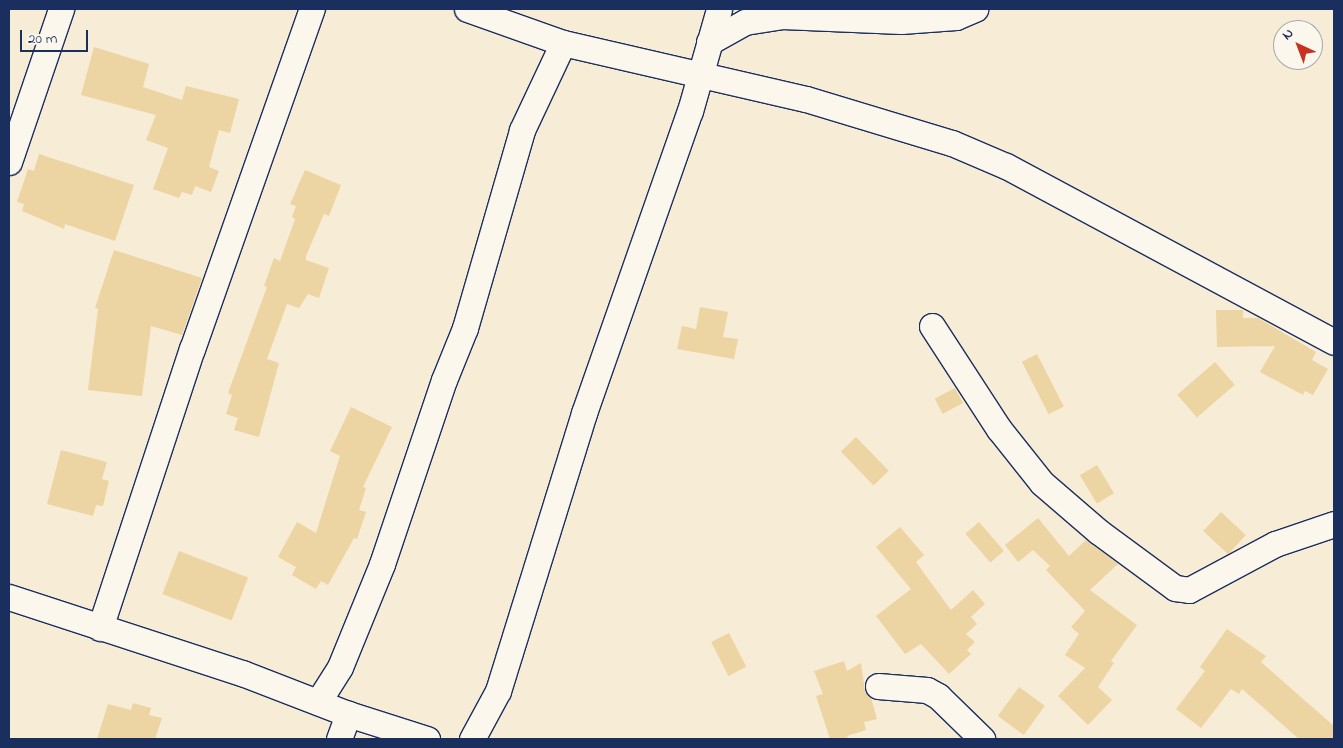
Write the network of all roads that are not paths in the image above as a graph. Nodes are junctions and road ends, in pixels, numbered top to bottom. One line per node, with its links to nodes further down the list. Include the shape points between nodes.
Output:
1 (61, 9): 9 (street)
2 (312, 9): 15 (street, via 192,349)
3 (467, 9): 7 (street)
4 (719, 9): 6 (street)
5 (975, 9): 6 (street, via 956,17 901,21 782,16 745,22)
6 (709, 42): 8 (street)
7 (563, 43): 8 (street); 17 (street, via 522,130 465,328 440,388 382,564 340,667)
8 (700, 75): 12 (street, via 880,120 952,143 1006,166); 21 (street, via 584,413 498,691)
9 (17, 104): 10 (street)
10 (9, 162)
11 (932, 326): 13 (street, via 999,429 1042,482 1099,532 1175,588 1189,590 1275,544)
12 (1334, 342)
13 (1334, 524)
14 (9, 597): 15 (street)
15 (100, 628): 17 (street, via 242,673)
16 (878, 686): 22 (street, via 927,690 938,696)
17 (318, 702): 18 (street)
18 (348, 714): 19 (street); 20 (street)
19 (340, 739)
20 (427, 739)
21 (472, 739)
22 (982, 739)

